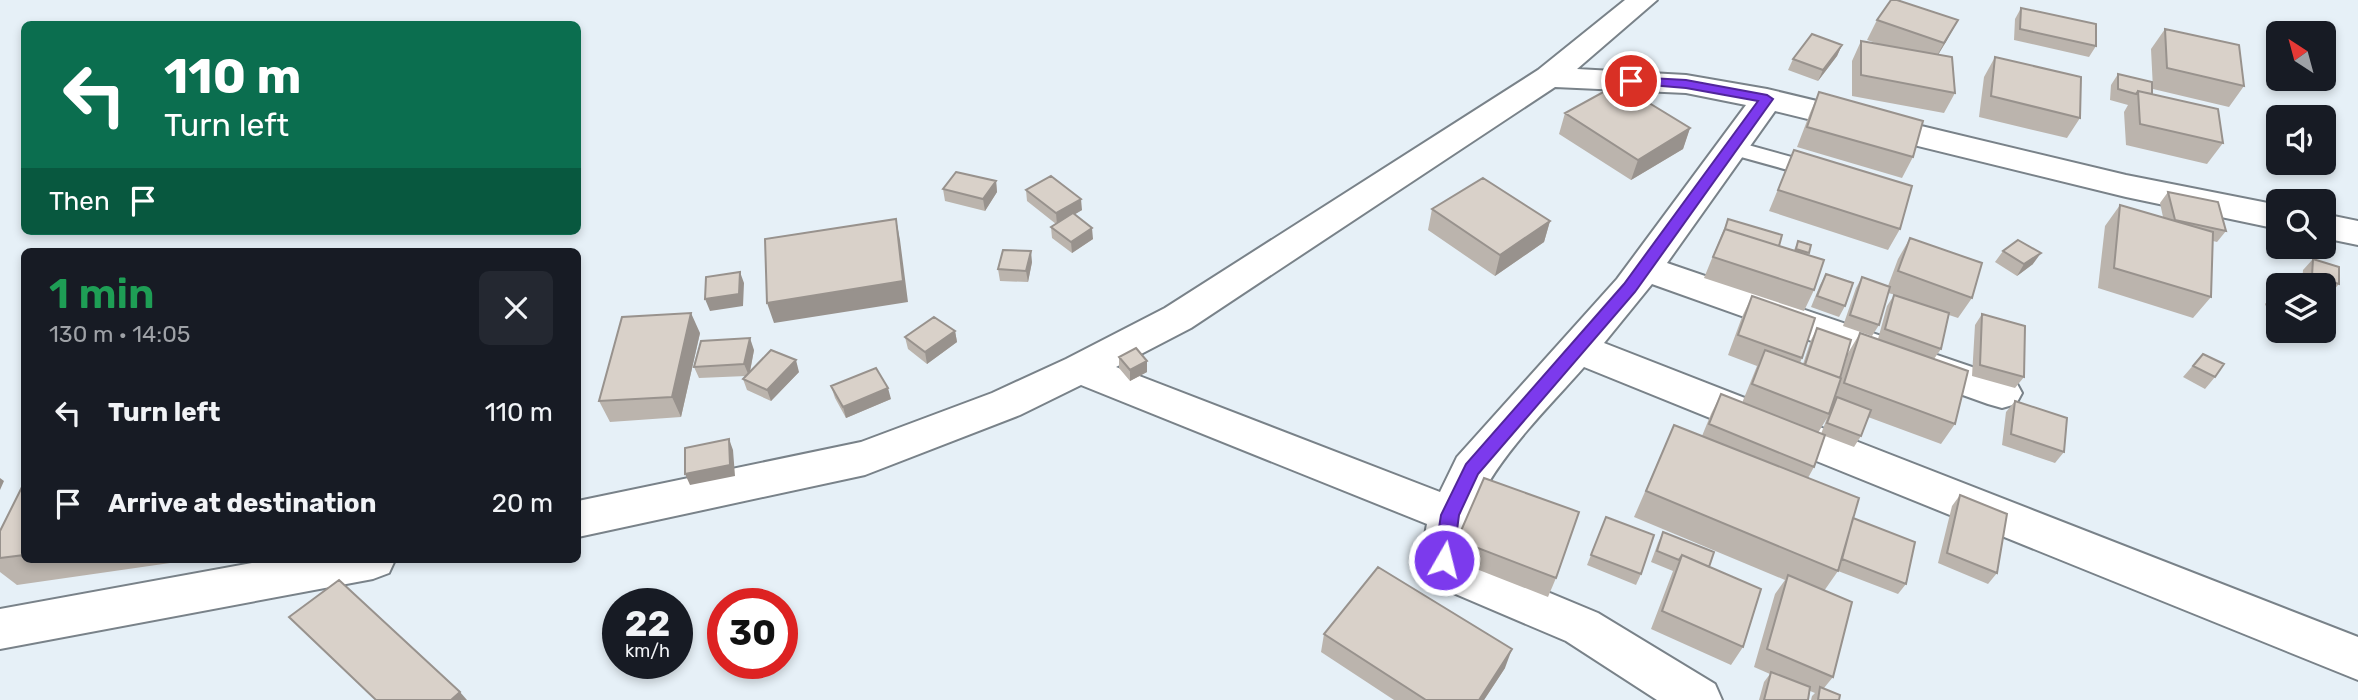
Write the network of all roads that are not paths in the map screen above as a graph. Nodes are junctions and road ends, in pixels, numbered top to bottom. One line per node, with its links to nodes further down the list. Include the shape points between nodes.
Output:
1 (1643, 0): 2 (street)
2 (1549, 77): 3 (street, via 1686,84); 11 (street, via 1178,318)
3 (1767, 99): 4 (street); 6 (street, via 2126,186)
4 (1730, 147): 5 (lane); 9 (street)
5 (1836, 177)
6 (2266, 215)
7 (2336, 228): 8 (street)
8 (2358, 233)
9 (1644, 268): 10 (street); 12 (street)
10 (1578, 348): 13 (street, via 1472,469); 17 (street)
11 (1080, 369): 13 (street); 14 (street, via 1006,404 865,458)
12 (2002, 393)
13 (1450, 515): 18 (street, via 1444,551 1448,570 1582,627)
14 (581, 518)
15 (357, 563): 16 (street)
16 (0, 629)
17 (2358, 659)
18 (1698, 700)

